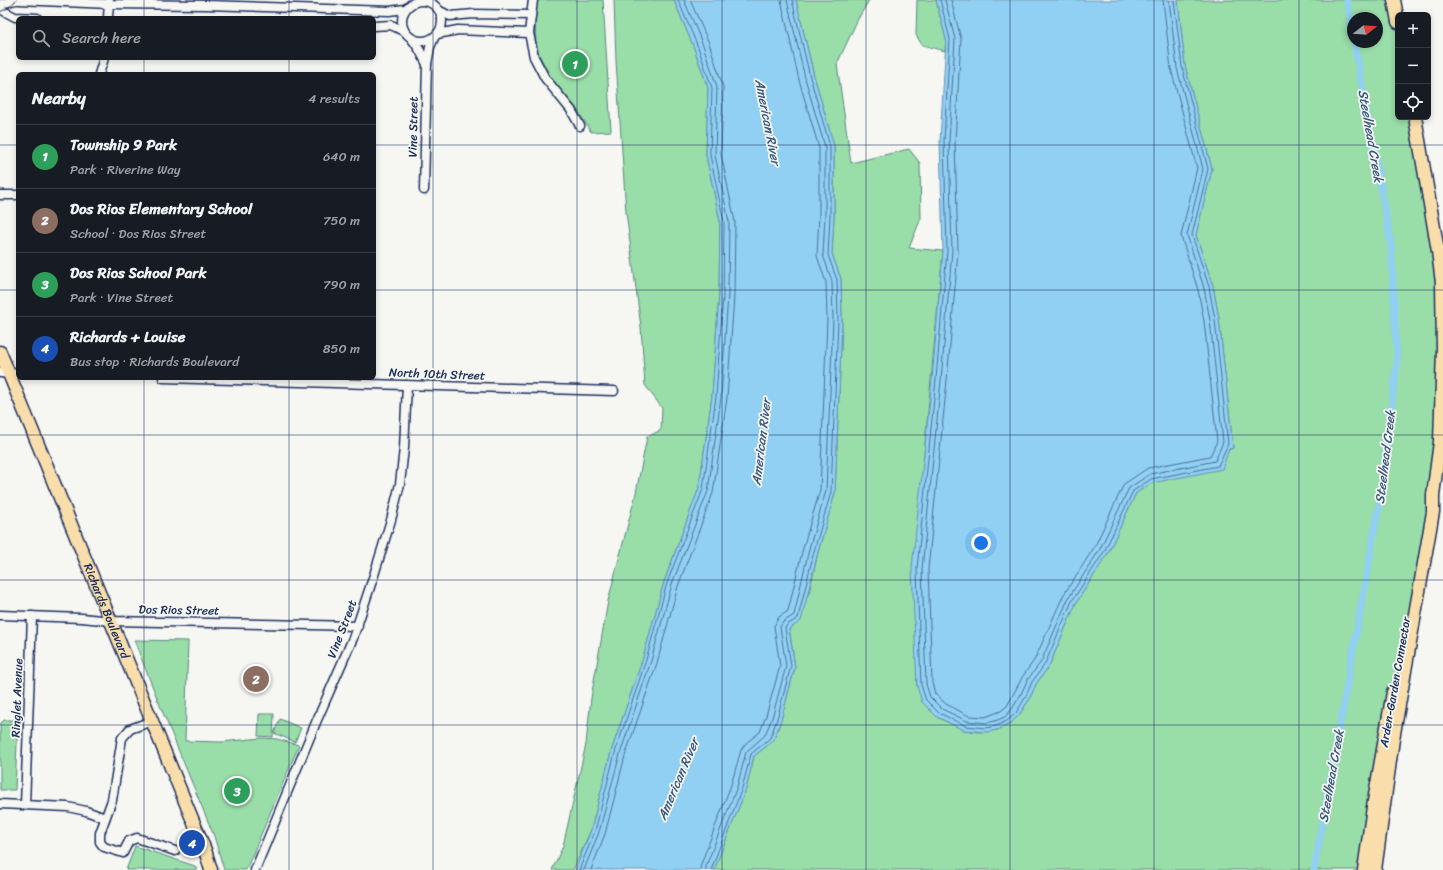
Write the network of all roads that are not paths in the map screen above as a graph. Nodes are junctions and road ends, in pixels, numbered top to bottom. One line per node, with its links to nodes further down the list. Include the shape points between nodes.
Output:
1 (18, 0): 6 (street); 9 (street)
2 (326, 0): 10 (street)
3 (533, 0): 15 (street)
4 (1394, 0): 14 (main road)
5 (413, 1): 8 (street); 11 (street)
6 (109, 2): 7 (street); 16 (street)
7 (207, 2): 10 (street)
8 (432, 2): 13 (street)
9 (0, 4)
10 (325, 9): 11 (street)
11 (405, 9): 19 (street, via 401,24)
12 (0, 10): 17 (street)
13 (440, 11): 15 (street, via 450,16); 21 (street, via 442,23)
14 (1396, 12)
15 (530, 15): 20 (street)
16 (108, 16)
17 (16, 17)
18 (376, 26): 19 (street, via 391,25)
19 (404, 31): 22 (street)
20 (529, 32): 21 (street, via 458,30); 27 (street, via 534,57 541,72 571,110)
21 (435, 36): 22 (street, via 423,41); 24 (street, Vine Street)
22 (412, 39): 24 (street, Vine Street)
23 (103, 60): 25 (street)
24 (426, 64): 28 (street, Vine Street)
25 (100, 72)
26 (1416, 120): 36 (main road, via 1442,283)
27 (580, 126)
28 (424, 190)
29 (0, 195): 30 (street)
30 (16, 195)
31 (0, 352): 32 (main road, Richards Boulevard)
32 (9, 374): 41 (main road, Richards Boulevard)
33 (233, 380): 34 (street, North 10th Street)
34 (407, 385): 35 (street, North 10th Street); 42 (street, Vine Street, via 403,461 397,497)
35 (614, 391)
36 (1440, 442): 37 (main road); 38 (main road, Arden-Garden Connector)
37 (1443, 457)
38 (1440, 492): 50 (main road, Arden-Garden Connector, via 1427,509); 51 (main road, Arden-Garden Connector, via 1433,512 1393,739)
39 (0, 615): 40 (street, Dos Rios Street)
40 (32, 616): 41 (street, Dos Rios Street); 45 (street, Ringlet Avenue)
41 (111, 621): 42 (street, Dos Rios Street); 43 (main road, Richards Boulevard)
42 (358, 626): 49 (street, Vine Street)
43 (152, 721): 46 (street, via 130,729 122,738 112,800); 48 (main road, Richards Boulevard)
44 (0, 804): 45 (street)
45 (25, 804): 46 (street, via 68,807)
46 (105, 818): 47 (street, via 100,833 100,842 104,847 123,853 129,841 137,838)
47 (175, 851)
48 (211, 870)
49 (255, 870)
50 (1364, 870)
51 (1375, 870)

